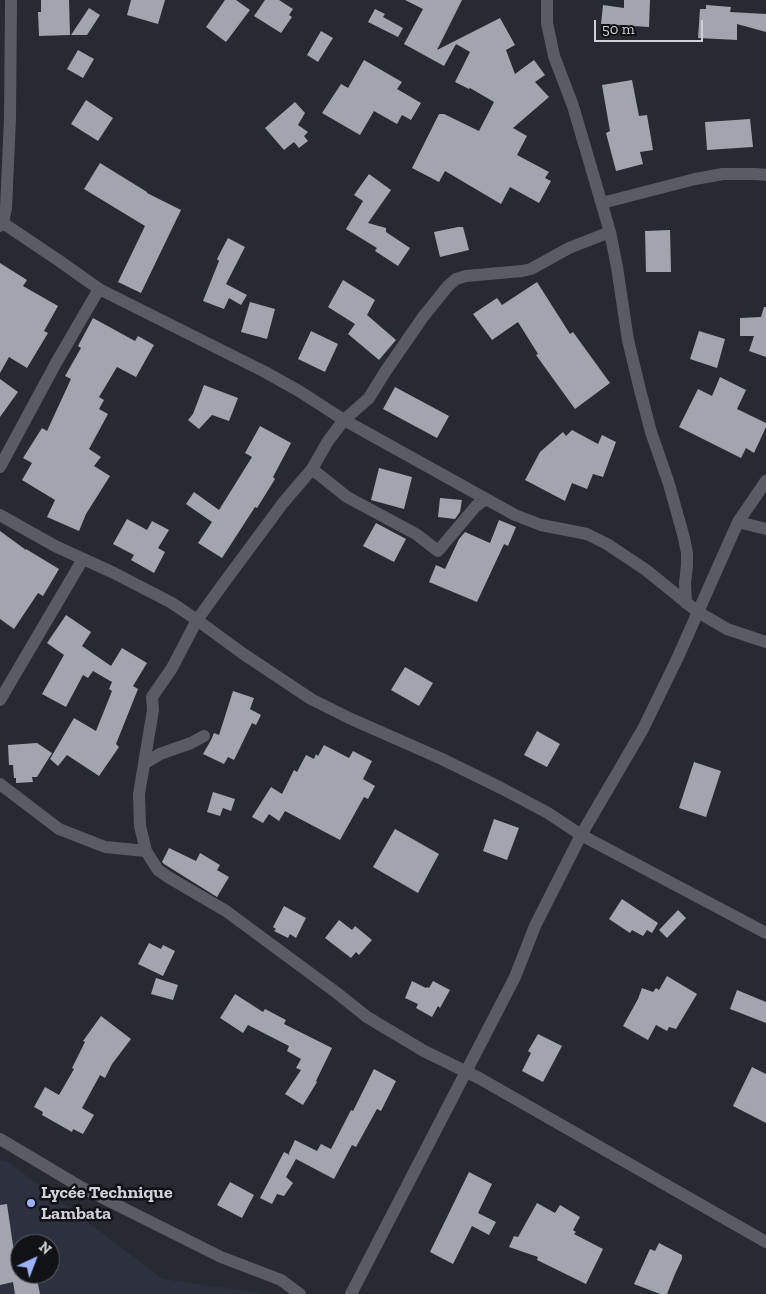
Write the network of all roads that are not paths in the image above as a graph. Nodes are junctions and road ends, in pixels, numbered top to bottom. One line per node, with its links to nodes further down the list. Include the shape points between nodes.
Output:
1 (10, 0): 3 (street)
2 (547, 0): 5 (street, via 547,23 554,56 573,106)
3 (5, 118): 6 (street, via 6,208)
4 (766, 175): 5 (street, via 723,174)
5 (602, 203): 7 (street)
6 (1, 224): 8 (street)
7 (610, 232): 9 (street, via 569,248 531,269 466,276 456,280 423,317 369,398); 18 (street, via 640,390 684,538 687,553)
8 (99, 289): 9 (street, via 265,372); 10 (street)
9 (344, 420): 11 (street); 13 (street)
10 (0, 467)
11 (312, 469): 13 (street, via 347,497 416,534 438,551 476,506); 20 (street, via 252,544)
12 (766, 481): 15 (street)
13 (486, 499): 18 (street, via 515,515 587,534 607,544 646,570)
14 (0, 515): 17 (street)
15 (738, 522): 16 (street); 19 (street)
16 (766, 529)
17 (83, 559): 20 (street); 22 (street)
18 (686, 603): 19 (street)
19 (698, 612): 21 (street, via 727,629); 26 (street, via 643,729)
20 (198, 620): 24 (street, via 152,697); 26 (street, via 311,699 502,788)
21 (766, 642)
22 (0, 700)
23 (204, 736): 24 (street)
24 (145, 763): 27 (street, via 140,794 140,826)
25 (0, 784): 27 (street, via 59,829 105,847)
26 (581, 835): 28 (street); 29 (street, via 535,926 515,977)
27 (146, 851): 29 (street, via 158,870 226,911 367,1017)
28 (766, 933)
29 (466, 1072): 31 (street); 33 (street)
30 (0, 1139): 32 (street, via 79,1186 221,1257 280,1280)
31 (766, 1242)
32 (300, 1294)
33 (351, 1294)

